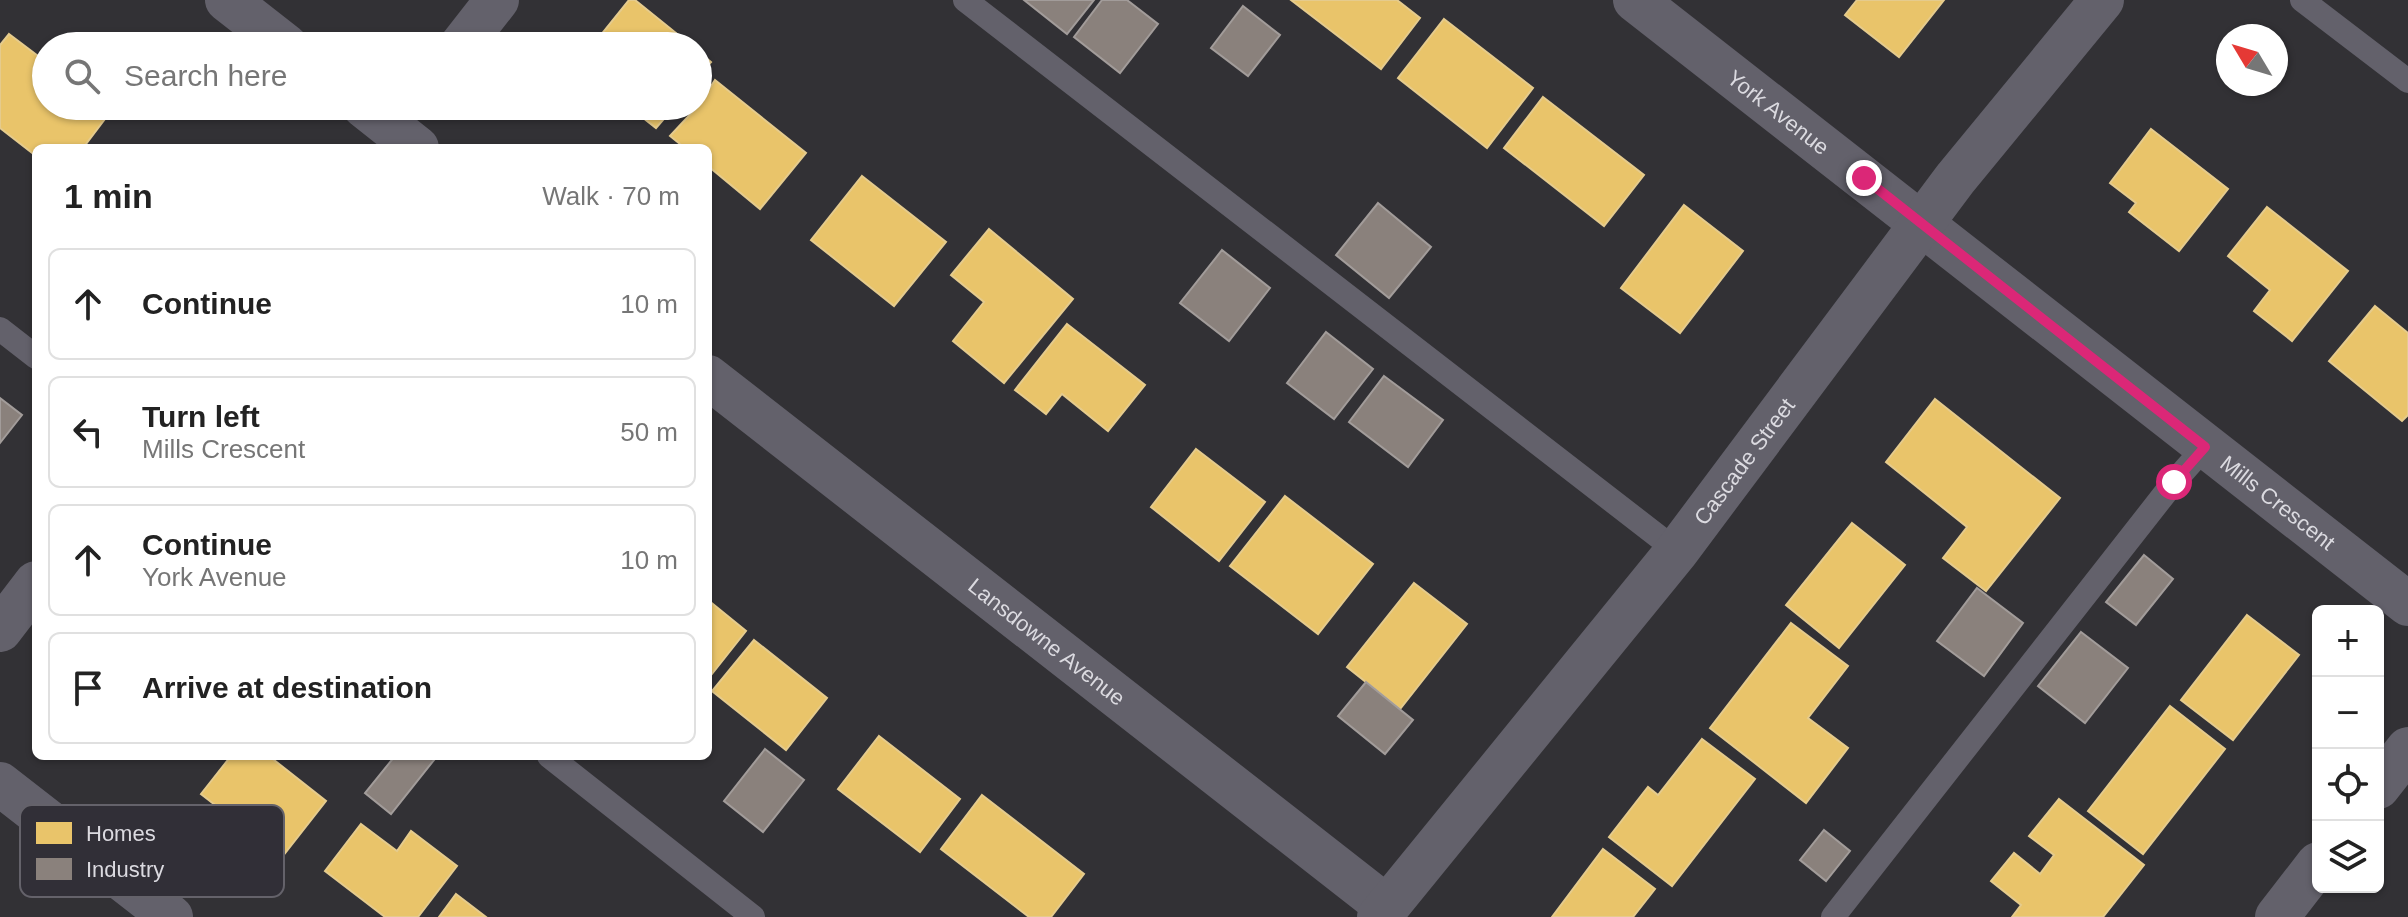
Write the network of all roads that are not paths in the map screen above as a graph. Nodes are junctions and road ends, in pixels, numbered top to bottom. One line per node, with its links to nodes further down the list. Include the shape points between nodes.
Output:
1 (227, 0): 7 (street)
2 (497, 0): 8 (street)
3 (965, 0): 15 (lane)
4 (1635, 0): 10 (street, York Avenue)
5 (2102, 0): 10 (street, Cascade Street)
6 (2302, 0): 9 (lane)
7 (268, 32)
8 (472, 32)
9 (2408, 81)
10 (1921, 224): 14 (street, Mills Crescent); 15 (street, Cascade Street)
11 (0, 329): 12 (lane)
12 (32, 354)
13 (712, 380): 26 (street, Lansdowne Avenue)
14 (2205, 447): 17 (street, Mills Crescent); 29 (lane)
15 (1677, 551): 26 (street, Cascade Street)
16 (32, 588): 18 (street)
17 (2408, 604)
18 (0, 630)
19 (2408, 749): 21 (street)
20 (554, 760): 28 (lane)
21 (2384, 779)
22 (0, 784): 23 (street)
23 (27, 805)
24 (2312, 872): 30 (street)
25 (145, 897): 27 (street)
26 (1383, 912)
27 (171, 917)
28 (753, 917)
29 (1833, 917)
30 (2277, 917)

